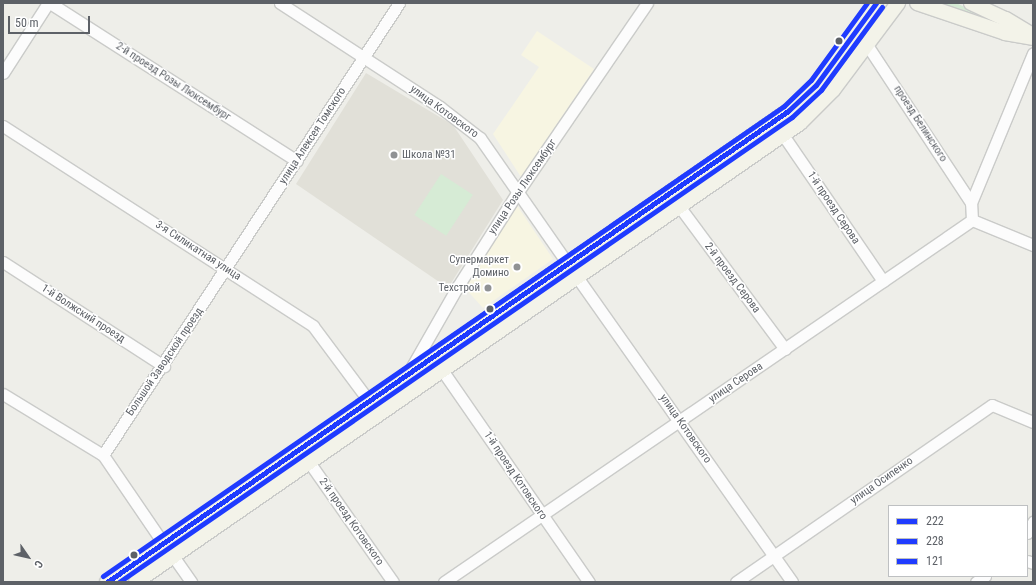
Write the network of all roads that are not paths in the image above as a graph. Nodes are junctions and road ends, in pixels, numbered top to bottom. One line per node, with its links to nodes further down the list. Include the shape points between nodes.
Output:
1 (49, 3): 13 (street); 16 (street, 2-й проезд Розы Люксембург)
2 (280, 3): 12 (street, улица Котовского)
3 (399, 3): 12 (street, улица Алексея Томского)
4 (647, 3): 17 (street, улица Розы Люксембург)
5 (876, 3): 23 (main road, via 803,98)
6 (898, 3): 10 (main road)
7 (917, 3): 9 (main road, via 1005,33)
8 (971, 3): 9 (main road, via 1006,19)
9 (1033, 37)
10 (867, 45): 15 (main road, via 826,98); 18 (street, проезд Белинского)
11 (1033, 53): 18 (street, проезд Белинского)
12 (363, 58): 16 (street, улица Алексея Томского); 17 (street, улица Котовского, via 440,107 480,138)
13 (3, 73)
14 (3, 126): 24 (street, 3-я Силикатная улица)
15 (783, 135): 19 (main road); 26 (street, 1-й проезд Серова)
16 (296, 161): 24 (street, улица Алексея Томского)
17 (517, 193): 23 (street, улица Котовского); 30 (street, улица Розы Люксембург)
18 (971, 203): 20 (street, проезд Белинского)
19 (679, 206): 25 (main road); 27 (street, 2-й проезд Серова)
20 (972, 220): 21 (street); 26 (street, улица Серова)
21 (1033, 244)
22 (3, 262): 28 (street, 1-й Волжский проезд)
23 (568, 264): 30 (main road)
24 (227, 269): 28 (street, Большой Заводской проезд); 33 (street, 3-я Силикатная улица, via 313,326)
25 (577, 277): 29 (main road); 34 (street, улица Котовского)
26 (883, 281): 27 (street, улица Серова)
27 (785, 349): 34 (street, улица Серова)
28 (164, 366): 36 (street, Большой Заводской проезд)
29 (442, 370): 31 (main road); 38 (street, 1-й проезд Котовского)
30 (406, 375): 31 (main road, via 415,378); 33 (main road)
31 (413, 389): 37 (main road)
32 (3, 394): 36 (street)
33 (369, 401): 41 (main road)
34 (679, 421): 38 (street, улица Серова); 42 (street, улица Котовского)
35 (1033, 422): 42 (street, улица Осипенко, via 992,405)
36 (103, 455): 41 (street)
37 (308, 462): 43 (main road); 47 (street, 2-й проезд Котовского)
38 (543, 517): 48 (street, улица Серова); 49 (street, 1-й проезд Котовского)
39 (1033, 522): 40 (street)
40 (1028, 532)
41 (168, 540): 43 (main road, via 165,553); 44 (main road)
42 (774, 556): 50 (street, улица Осипенко); 51 (street, улица Котовского)
43 (167, 560): 45 (main road); 46 (street)
44 (107, 582)
45 (136, 582)
46 (191, 582)
47 (393, 582)
48 (444, 582)
49 (589, 582)
50 (736, 582)
51 (792, 582)

